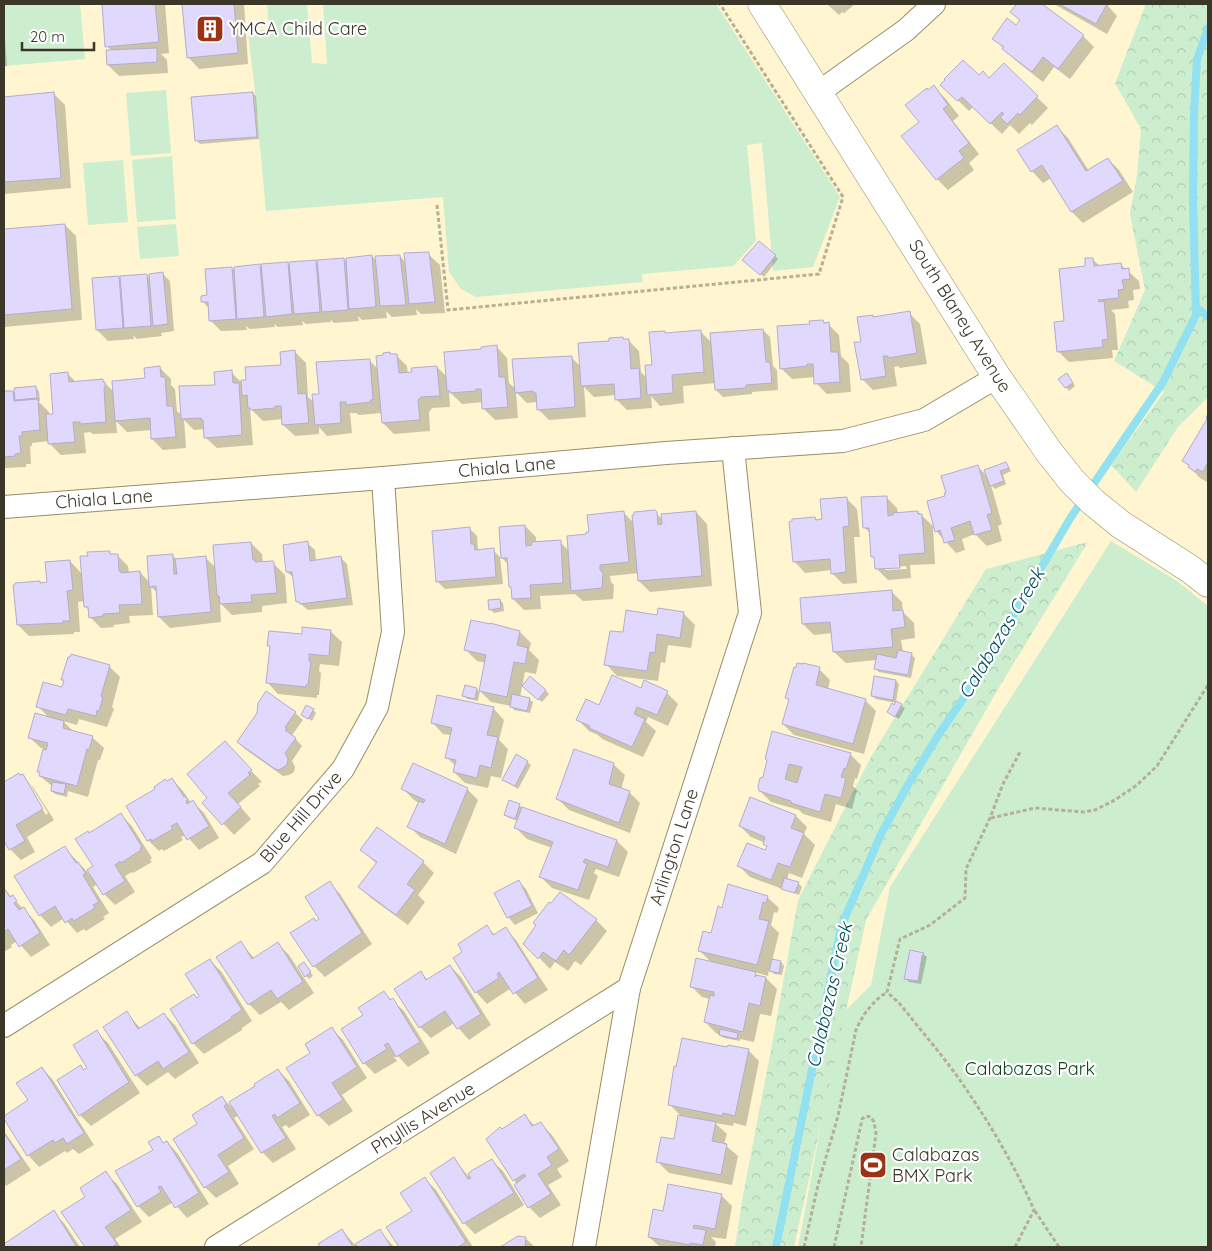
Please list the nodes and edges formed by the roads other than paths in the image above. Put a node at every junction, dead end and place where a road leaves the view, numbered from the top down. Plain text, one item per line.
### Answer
1 (762, 4) edge
2 (934, 4) edge
3 (819, 92) junction
4 (997, 377) junction
5 (733, 448) junction
6 (383, 478) junction
7 (4, 507) edge
8 (1208, 583) edge
9 (629, 988) junction
10 (4, 1026) edge
11 (216, 1247) edge
12 (584, 1247) edge

1 - 3 street, South Blaney Avenue
2 - 3 street
3 - 4 street, South Blaney Avenue
4 - 5 street, Chiala Lane
4 - 8 street, South Blaney Avenue
5 - 6 street, Chiala Lane
5 - 9 street, Arlington Lane
6 - 7 street, Chiala Lane
6 - 10 street, Blue Hill Drive
9 - 11 street, Phyllis Avenue
9 - 12 street, Arlington Lane

